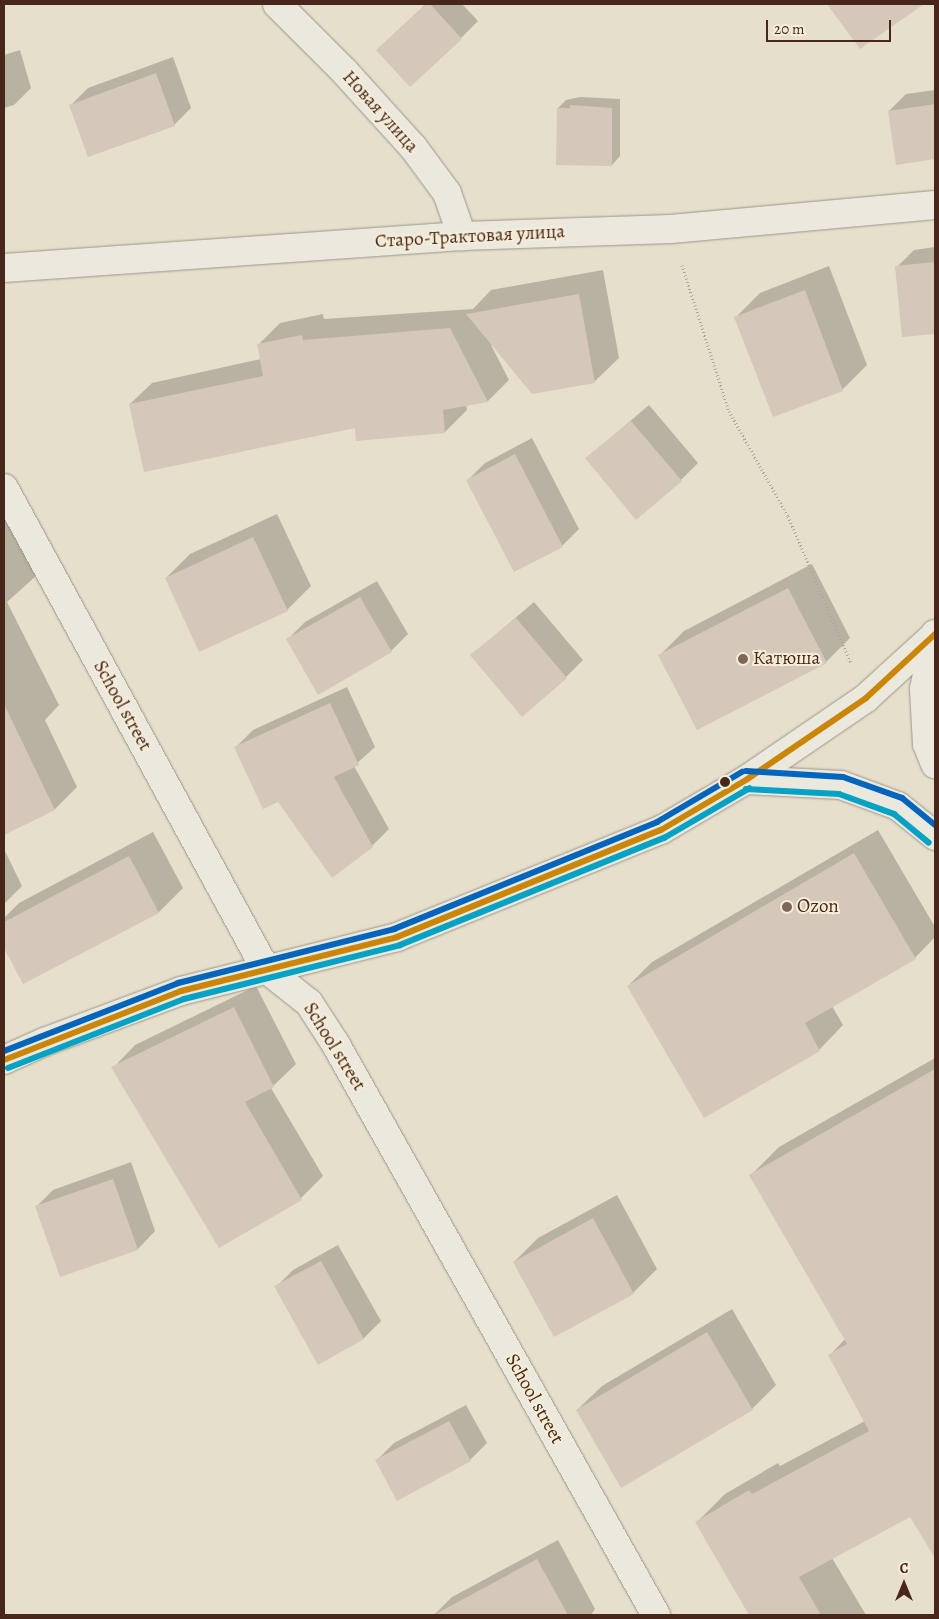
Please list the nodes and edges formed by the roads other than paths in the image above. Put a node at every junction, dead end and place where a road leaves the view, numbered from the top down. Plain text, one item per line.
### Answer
1 (277, 4) edge
2 (935, 205) edge
3 (462, 236) junction
4 (4, 268) edge
5 (4, 488) edge
6 (935, 635) edge
7 (935, 764) edge
8 (746, 780) junction
9 (935, 836) edge
10 (265, 968) junction
11 (4, 1060) edge
12 (656, 1615) edge

1 - 3 street, Новая улица
2 - 3 street, Старо-Трактовая улица
3 - 4 street, Старо-Трактовая улица
5 - 10 street, School street
6 - 7 street
6 - 8 street
8 - 9 street
8 - 10 street
10 - 11 street
10 - 12 street, School street

